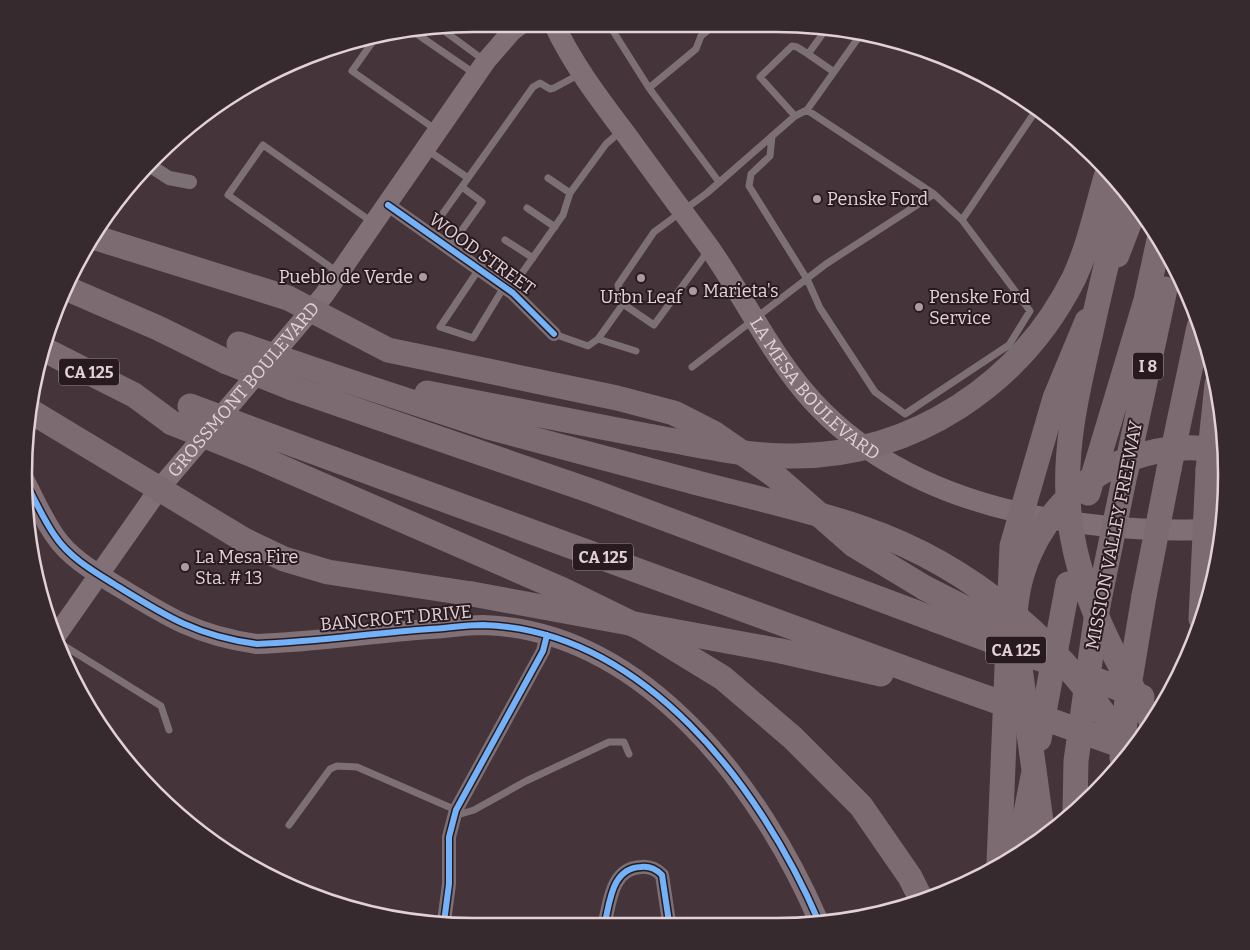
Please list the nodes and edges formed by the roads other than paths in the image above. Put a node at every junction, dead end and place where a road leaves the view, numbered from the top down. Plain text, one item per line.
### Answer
1 (510, 32) edge
2 (559, 32) edge
3 (614, 32) edge
4 (707, 32) edge
5 (447, 33) edge
6 (822, 35) edge
7 (421, 36) edge
8 (857, 40) edge
9 (370, 46) edge
10 (808, 54) junction
11 (481, 68) junction
12 (582, 72) junction
13 (834, 72) junction
14 (649, 88) junction
15 (807, 110) junction
16 (795, 116) junction
17 (1033, 116) edge
18 (622, 130) junction
19 (438, 131) junction
20 (772, 136) junction
21 (425, 149) junction
22 (155, 169) edge
23 (468, 178) junction
24 (548, 178) dead end
25 (1105, 180) edge
26 (190, 182) dead end
27 (719, 182) junction
28 (462, 187) junction
29 (570, 193) junction
30 (934, 194) junction
31 (1122, 201) edge
32 (388, 205) junction
33 (527, 208) dead end
34 (682, 211) junction
35 (1132, 215) edge
36 (441, 216) dead end
37 (962, 220) junction
38 (374, 223) junction
39 (555, 227) junction
40 (100, 240) edge
41 (505, 240) dead end
42 (449, 248) junction
43 (710, 249) junction
44 (1157, 252) edge
45 (533, 258) junction
46 (479, 269) junction
47 (339, 273) junction
48 (1169, 273) edge
49 (807, 279) junction
50 (507, 289) junction
51 (73, 291) edge
52 (622, 304) junction
53 (312, 309) junction
54 (755, 319) junction
55 (554, 334) joint
56 (598, 339) junction
57 (1197, 342) edge
58 (636, 351) dead end
59 (50, 353) edge
60 (233, 353) junction
61 (692, 367) dead end
62 (327, 374) junction
63 (134, 395) junction
64 (36, 415) edge
65 (1214, 415) edge
66 (1217, 450) edge
67 (159, 489) junction
68 (33, 495) edge
69 (1021, 514) junction
70 (1214, 529) edge
71 (98, 573) junction
72 (1202, 588) edge
73 (61, 629) edge
74 (546, 635) junction
75 (68, 648) edge
76 (931, 678) junction
77 (1096, 680) junction
78 (1154, 702) edge
79 (1147, 714) edge
80 (1059, 722) junction
81 (169, 730) dead end
82 (1124, 746) edge
83 (1124, 746) edge
84 (1123, 748) edge
85 (629, 754) dead end
86 (1118, 755) edge
87 (1075, 800) edge
88 (455, 813) junction
89 (289, 825) dead end
90 (1042, 828) edge
91 (1020, 844) edge
92 (999, 856) edge
93 (918, 894) edge
94 (816, 916) edge
95 (445, 917) edge
96 (606, 918) edge
97 (668, 918) edge

1 - 11 street, GROSSMONT BOULEVARD
2 - 12 main road, LA MESA BOULEVARD
3 - 14 lane
4 - 14 lane
5 - 11 lane
6 - 10 lane
7 - 11 lane
8 - 13 lane
9 - 19 lane
10 - 13 lane
10 - 16 lane
11 - 19 street, GROSSMONT BOULEVARD
12 - 18 main road, LA MESA BOULEVARD
12 - 23 lane
13 - 15 lane
14 - 27 lane
15 - 16 lane
15 - 30 lane
16 - 20 lane
17 - 37 lane
18 - 29 lane
18 - 34 main road, LA MESA BOULEVARD
19 - 21 street, GROSSMONT BOULEVARD
20 - 27 lane
20 - 49 lane
21 - 23 lane
21 - 32 street, GROSSMONT BOULEVARD
22 - 26 street
23 - 28 lane
24 - 29 lane
25 - 62 highway, bridge
27 - 34 lane
28 - 36 lane
28 - 42 lane
29 - 39 lane
30 - 37 lane
30 - 49 lane
31 - 79 highway, bridge
32 - 38 street, GROSSMONT BOULEVARD
32 - 42 street, WOOD STREET
33 - 39 lane
34 - 43 main road, LA MESA BOULEVARD
34 - 52 lane
35 - 69 highway
37 - 49 lane
38 - 47 street, GROSSMONT BOULEVARD
38 - 47 lane
39 - 45 lane
40 - 53 highway
41 - 45 lane
42 - 46 street, WOOD STREET
43 - 52 lane
43 - 54 main road, LA MESA BOULEVARD
44 - 91 highway, bridge
45 - 50 lane
46 - 50 street, WOOD STREET
46 - 50 lane
47 - 53 street, GROSSMONT BOULEVARD
48 - 87 highway, MISSION VALLEY FREEWAY / I 8, bridge
49 - 54 lane
50 - 55 street, WOOD STREET
51 - 60 highway, CA 125
52 - 56 lane
53 - 67 street, GROSSMONT BOULEVARD
53 - 77 highway, bridge
54 - 61 lane
54 - 69 main road, LA MESA BOULEVARD
55 - 56 lane
56 - 58 lane
57 - 84 highway, I 8, bridge
59 - 63 highway, CA 125
60 - 62 highway, bridge
60 - 77 highway, CA 125, bridge
62 - 82 highway, bridge
63 - 76 highway, CA 125, bridge
63 - 93 highway, bridge
64 - 67 highway
65 - 72 highway, bridge
66 - 90 highway, bridge
67 - 71 street, GROSSMONT BOULEVARD
67 - 76 highway, bridge
68 - 71 street, BANCROFT DRIVE
69 - 70 main road, LA MESA BOULEVARD
69 - 92 highway
71 - 73 street, GROSSMONT BOULEVARD
71 - 74 street, BANCROFT DRIVE
74 - 88 street
74 - 94 street, BANCROFT DRIVE
75 - 81 lane
76 - 80 highway, CA 125, bridge
77 - 78 highway, CA 125, bridge
80 - 83 highway, CA 125, bridge
80 - 86 highway, bridge
85 - 88 lane
88 - 89 lane
88 - 95 street
96 - 97 street

